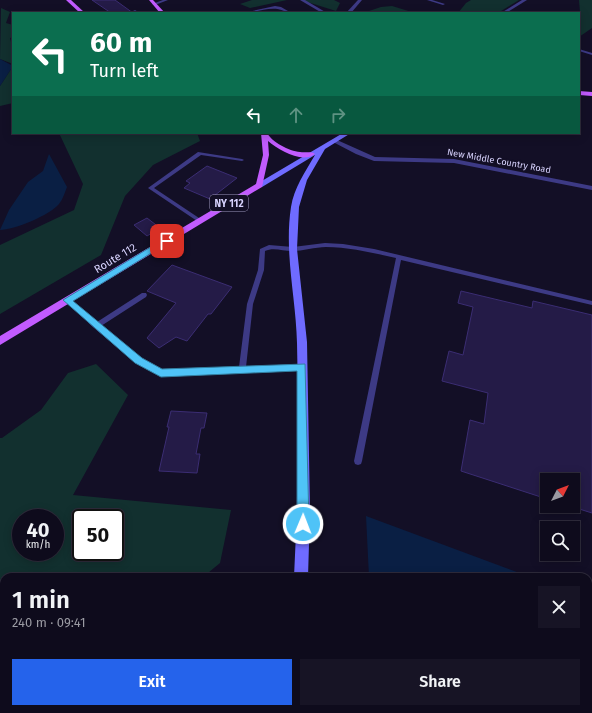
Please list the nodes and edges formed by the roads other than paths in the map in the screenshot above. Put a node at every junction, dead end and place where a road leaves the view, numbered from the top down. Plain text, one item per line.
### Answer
1 (68, 0) edge
2 (166, 0) edge
3 (302, 0) edge
4 (360, 0) edge
5 (429, 0) edge
6 (525, 0) edge
7 (152, 2) edge
8 (443, 4) dead end
9 (82, 12) edge
10 (162, 12) edge
11 (250, 12) edge
12 (285, 12) edge
13 (323, 12) edge
14 (349, 12) edge
15 (505, 12) edge
16 (580, 50) edge
17 (580, 54) edge
18 (592, 54) edge
19 (580, 93) edge
20 (592, 94) edge
21 (265, 134) edge
22 (346, 134) edge
23 (335, 141) junction
24 (322, 149) junction
25 (312, 154) junction
26 (242, 160) dead end
27 (259, 186) junction
28 (592, 188) edge
29 (200, 221) junction
30 (293, 249) junction
31 (399, 257) junction
32 (144, 295) dead end
33 (68, 300) junction
34 (592, 303) edge
35 (96, 326) junction
36 (0, 340) edge
37 (302, 367) junction
38 (242, 369) junction
39 (358, 461) dead end
40 (301, 573) edge

1 - 9 main road
2 - 7 lane
3 - 13 street
4 - 14 street
5 - 8 lane
6 - 15 street
7 - 10 main road
11 - 12 lane
16 - 18 lane
17 - 18 lane
19 - 20 main road
21 - 25 main road
21 - 27 main road, NY 112
22 - 23 main road
23 - 24 main road
23 - 28 street, New Middle Country Road
24 - 25 main road
24 - 30 main road
25 - 27 main road
26 - 29 lane
27 - 29 main road, Route 112 / NY 112
29 - 33 main road, Route 112 / NY 112
30 - 31 lane
30 - 37 main road
30 - 38 lane
31 - 34 lane
31 - 39 lane
32 - 35 lane
33 - 35 lane
33 - 36 main road, Route 112 / NY 112
35 - 38 lane
37 - 38 lane
37 - 40 main road

